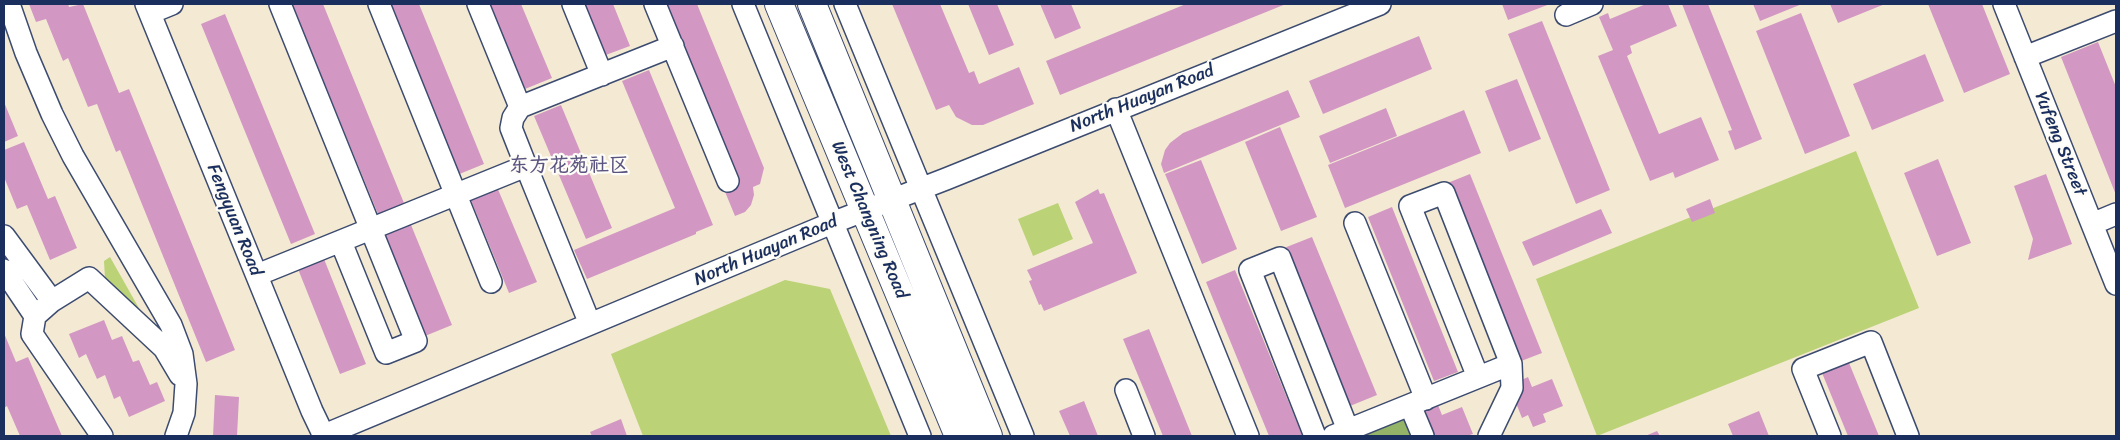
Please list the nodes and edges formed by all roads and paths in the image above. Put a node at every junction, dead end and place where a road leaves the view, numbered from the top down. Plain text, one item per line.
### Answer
1 (9, 4) edge
2 (172, 4) edge
3 (280, 4) edge
4 (379, 4) edge
5 (478, 4) edge
6 (573, 4) edge
7 (655, 4) edge
8 (743, 4) edge
9 (779, 4) edge
10 (812, 4) edge
11 (845, 4) edge
12 (1380, 4) edge
13 (1592, 4) edge
14 (2004, 4) edge
15 (148, 8) edge
16 (1566, 14) dead end
17 (2116, 21) edge
18 (673, 46) junction
19 (2025, 57) junction
20 (602, 75) junction
21 (520, 107) junction
22 (1116, 109) junction
23 (526, 166) junction
24 (728, 181) dead end
25 (921, 187) junction
26 (456, 196) junction
27 (892, 199) junction
28 (866, 209) junction
29 (2116, 214) edge
30 (832, 223) junction
31 (1355, 223) dead end
32 (2092, 224) junction
33 (372, 229) junction
34 (4, 236) edge
35 (341, 242) junction
36 (4, 270) edge
37 (256, 275) junction
38 (491, 282) dead end
39 (2116, 284) edge
40 (52, 302) junction
41 (34, 316) junction
42 (590, 324) junction
43 (1511, 364) junction
44 (1478, 377) junction
45 (186, 384) junction
46 (1126, 390) dead end
47 (1418, 402) junction
48 (1340, 433) edge
49 (102, 436) edge
50 (176, 436) edge
51 (324, 436) edge
52 (920, 436) edge
53 (959, 436) edge
54 (988, 436) edge
55 (1023, 436) edge
56 (1144, 436) edge
57 (1248, 436) edge
58 (1315, 436) edge
59 (1423, 436) edge
60 (1489, 436) edge
61 (1830, 436) edge
62 (1908, 436) edge

1 - 45 street
2 - 15 street
3 - 33 street
4 - 26 street
5 - 21 street
6 - 20 street
7 - 18 street
8 - 30 street, West Changning Road
9 - 28 main road, West Changning Road
10 - 27 main road, West Changning Road
11 - 25 street
12 - 22 street, North Huayan Road
13 - 16 street
14 - 19 street, Yufeng Street
15 - 37 street, Fengyuan Road
17 - 19 street
18 - 20 street
18 - 24 street
19 - 32 street, Yufeng Street
20 - 21 street
21 - 23 street
22 - 25 street, North Huayan Road
22 - 57 street
23 - 26 street
23 - 42 street
25 - 27 street, North Huayan Road
25 - 55 street
26 - 33 street
26 - 38 street
27 - 28 street, North Huayan Road
27 - 54 main road, West Changning Road
28 - 30 street, North Huayan Road
28 - 53 main road, West Changning Road
29 - 32 street
30 - 42 street, North Huayan Road
30 - 52 street, West Changning Road
31 - 47 street
32 - 39 street, Yufeng Street
33 - 35 street
33 - 35 street
34 - 40 street
35 - 37 street
36 - 41 street
37 - 51 street, Fengyuan Road
40 - 41 street
40 - 45 street
41 - 49 street
42 - 51 street, North Huayan Road
43 - 44 street
43 - 44 street
43 - 60 street
44 - 47 street
45 - 50 street
46 - 56 street
47 - 48 street
47 - 59 street
48 - 58 street
61 - 62 street

